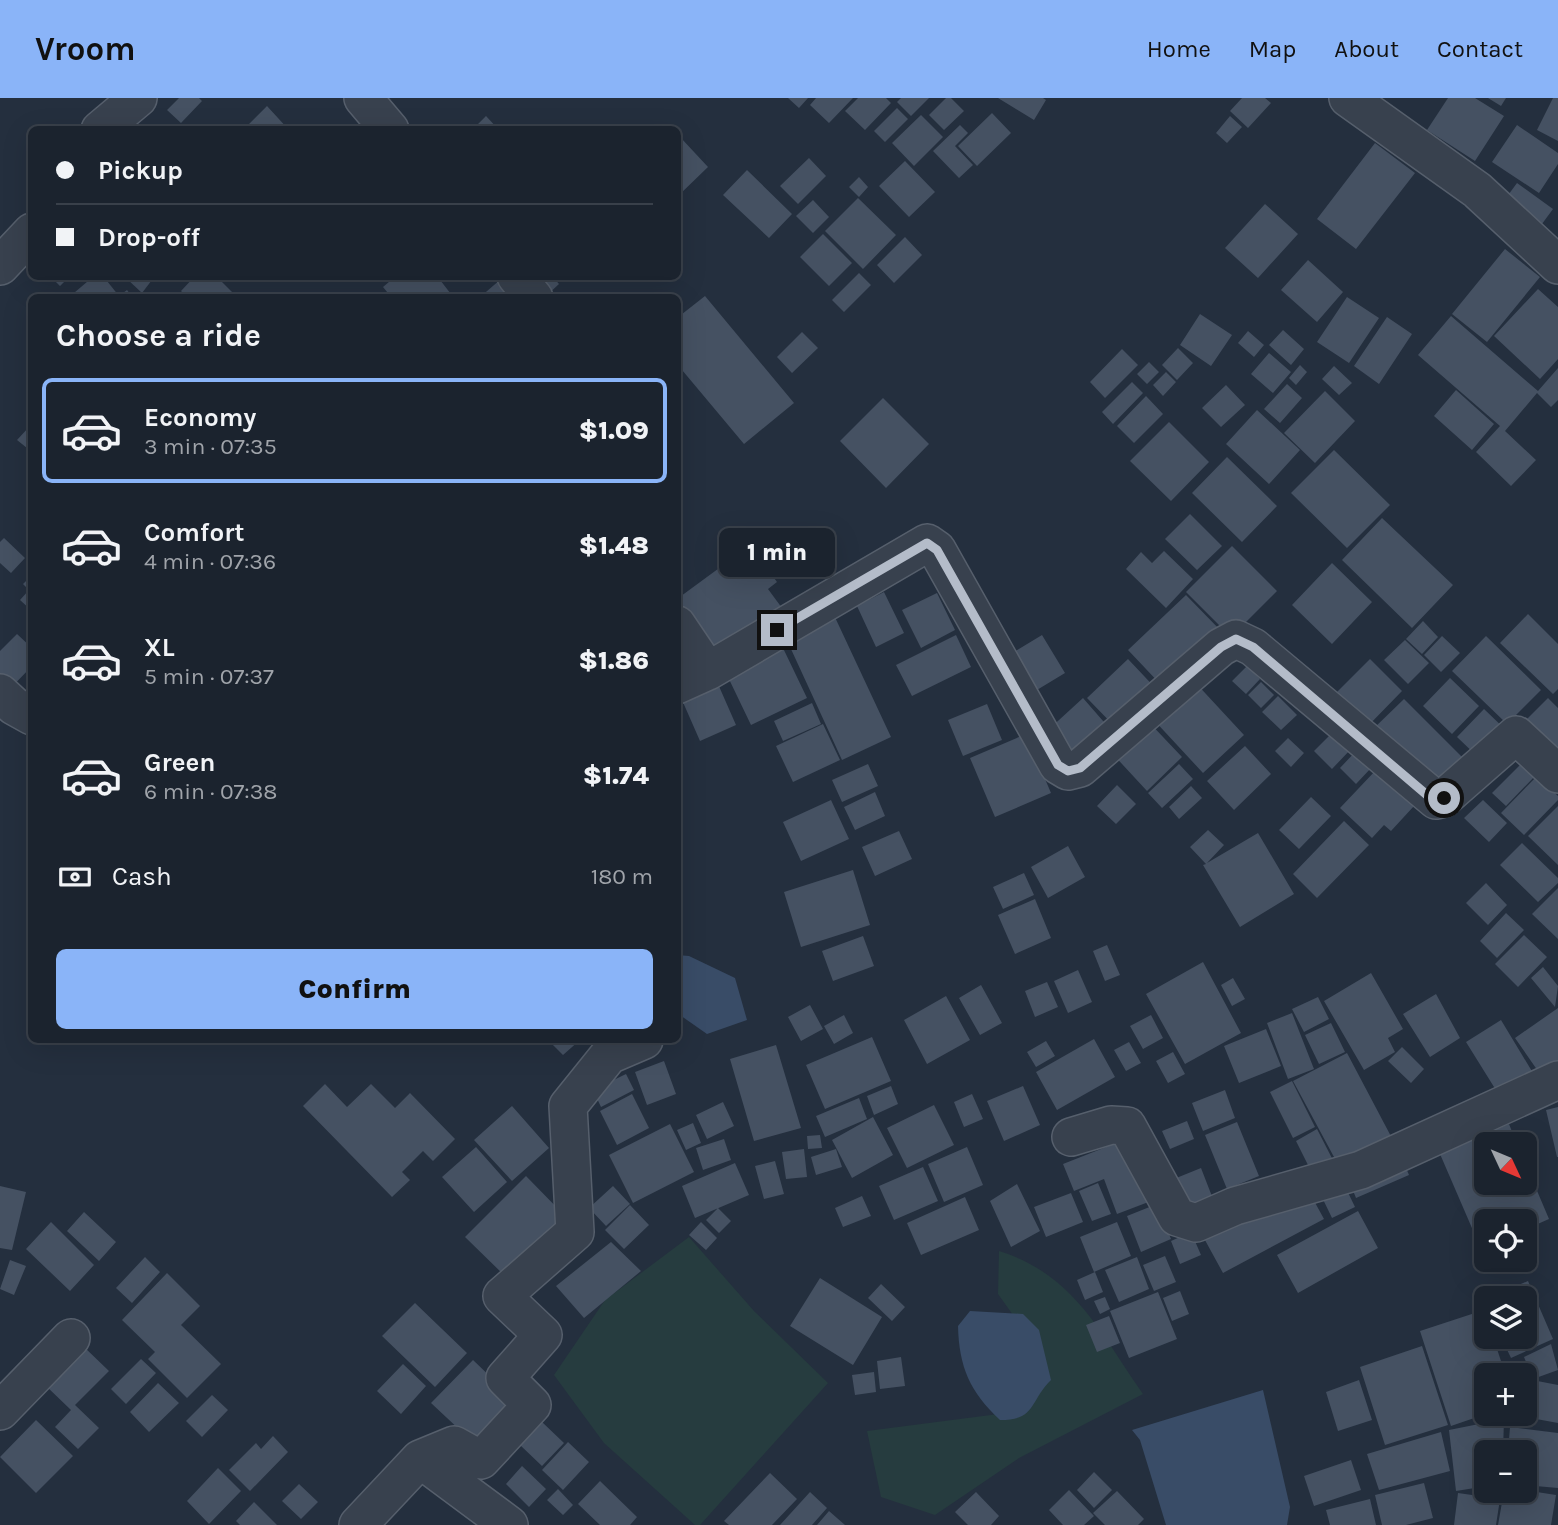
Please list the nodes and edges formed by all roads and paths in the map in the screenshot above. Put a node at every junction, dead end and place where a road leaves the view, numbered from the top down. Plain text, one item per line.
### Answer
1 (138, 98) edge
2 (363, 98) edge
3 (1348, 98) edge
4 (105, 126) edge
5 (387, 126) edge
6 (28, 236) edge
7 (1558, 265) edge
8 (0, 266) edge
9 (519, 280) edge
10 (531, 294) edge
11 (681, 639) edge
12 (692, 678) edge
13 (0, 693) edge
14 (28, 714) edge
15 (1558, 774) edge
16 (637, 1043) edge
17 (1558, 1080) edge
18 (1071, 1137) dead end
19 (71, 1338) dead end
20 (0, 1411) edge
21 (420, 1459) junction
22 (358, 1525) edge
23 (509, 1525) edge

1 - 4 street
2 - 5 street
3 - 7 street
6 - 8 street
9 - 10 street
11 - 12 street
12 - 15 street
13 - 14 street
16 - 21 street
17 - 18 street
19 - 20 street
21 - 22 street
21 - 23 street

